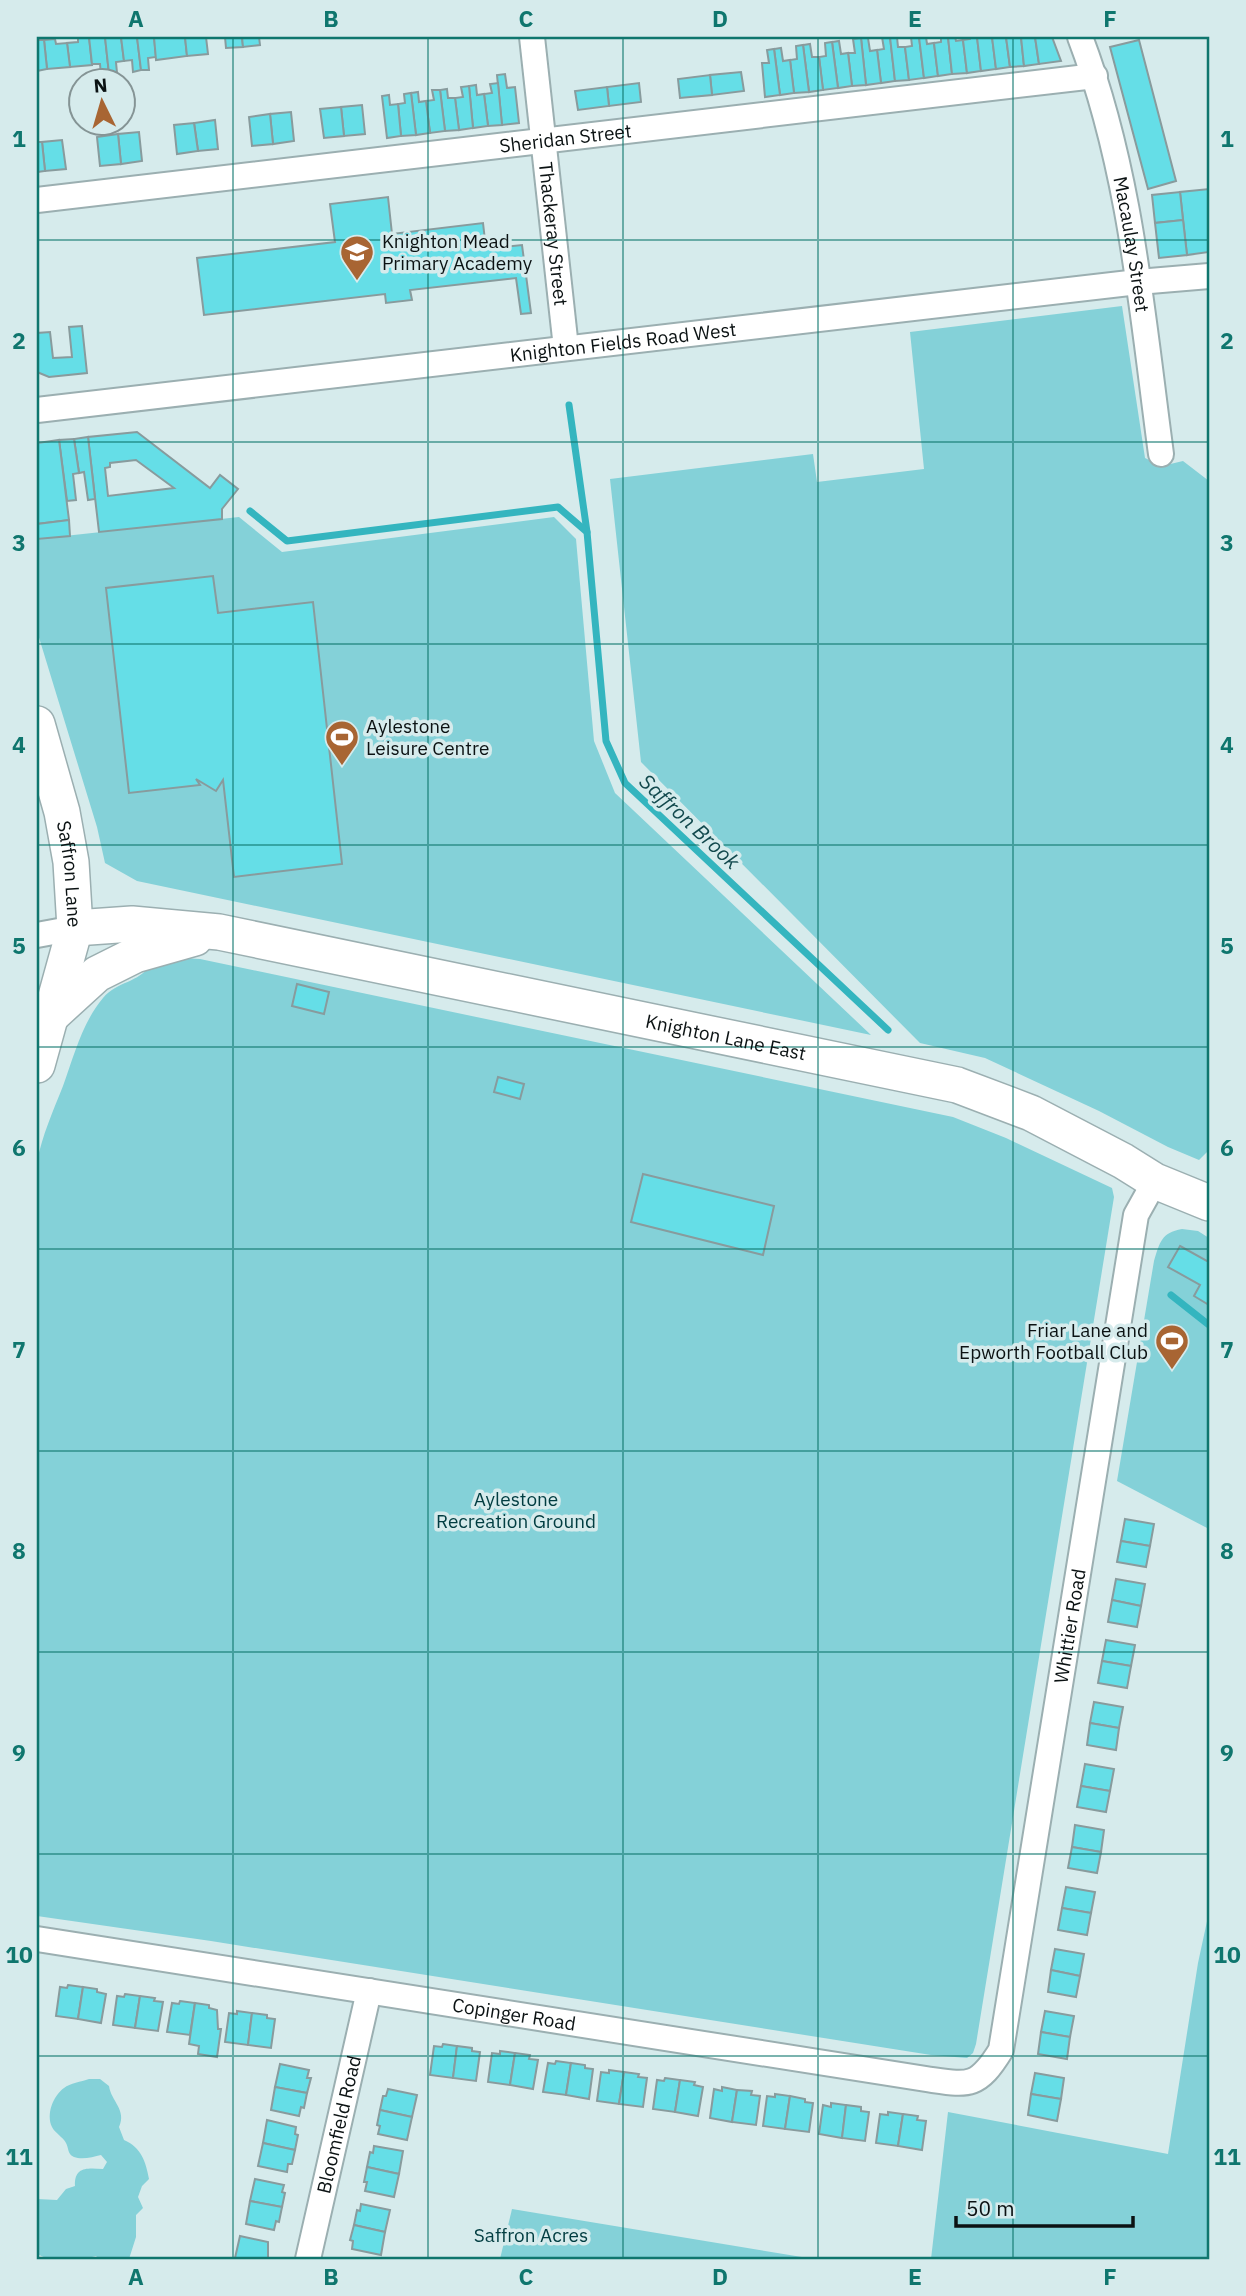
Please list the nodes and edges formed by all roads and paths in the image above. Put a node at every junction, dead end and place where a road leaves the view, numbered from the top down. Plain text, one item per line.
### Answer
1 (531, 37) edge
2 (1080, 37) edge
3 (1095, 76) junction
4 (542, 141) junction
5 (37, 200) edge
6 (1209, 276) edge
7 (1138, 282) junction
8 (566, 348) junction
9 (37, 410) edge
10 (1161, 454) dead end
11 (37, 724) edge
12 (75, 928) junction
13 (219, 932) junction
14 (37, 935) edge
15 (50, 1016) junction
16 (37, 1065) edge
17 (1155, 1181) junction
18 (1209, 1203) edge
19 (37, 1939) edge
20 (369, 1991) junction
21 (988, 2071) joint
22 (308, 2259) edge

1 - 4 street, Thackeray Street
2 - 3 street, Macaulay Street
3 - 4 street, Sheridan Street
3 - 7 street, Macaulay Street
4 - 5 street, Sheridan Street
4 - 8 street, Thackeray Street
6 - 7 street, Knighton Fields Road West
7 - 8 street, Knighton Fields Road West
7 - 10 street, Macaulay Street
8 - 9 street, Knighton Fields Road West
11 - 12 street, Saffron Lane
12 - 13 street, Knighton Lane East
12 - 14 street
12 - 15 street, Saffron Lane
13 - 15 street, Knighton Lane East
13 - 17 street, Knighton Lane East
15 - 16 street, Saffron Lane
17 - 18 street, Knighton Lane East
17 - 21 street, Whittier Road
19 - 20 street, Copinger Road
20 - 21 street, Copinger Road
20 - 22 street, Bloomfield Road

